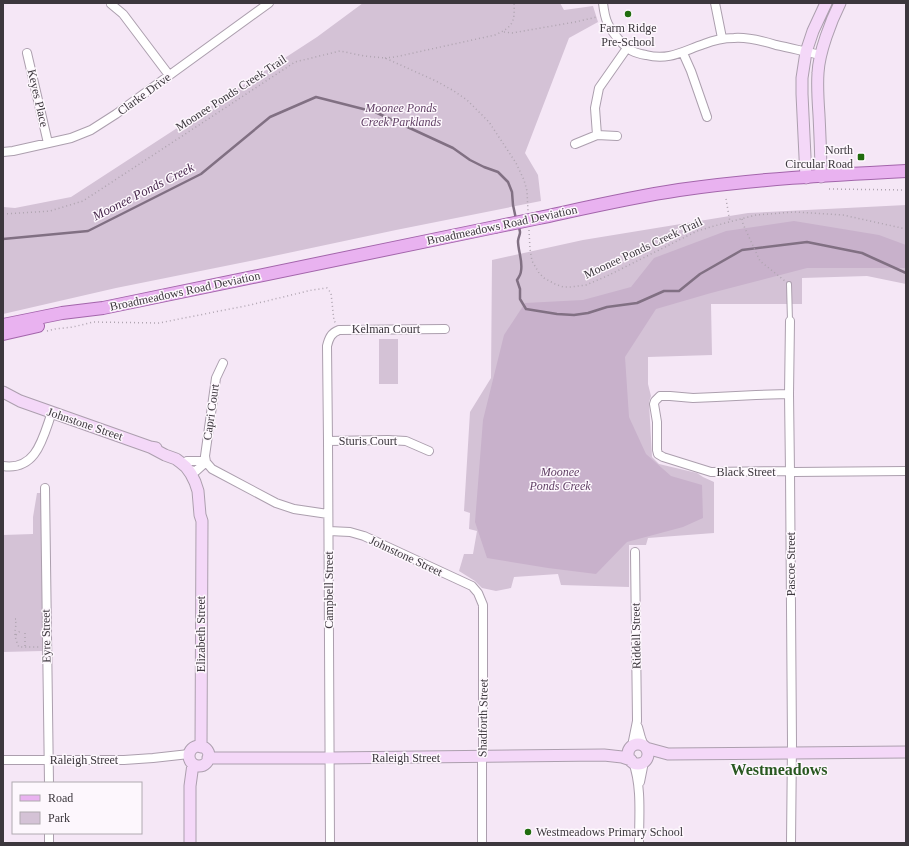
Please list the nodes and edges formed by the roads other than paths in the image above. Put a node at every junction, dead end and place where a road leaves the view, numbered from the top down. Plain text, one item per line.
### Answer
1 (269, 3) edge
2 (603, 3) edge
3 (715, 3) edge
4 (826, 3) edge
5 (840, 3) edge
6 (110, 4) dead end
7 (722, 38) junction
8 (627, 48) junction
9 (806, 52) junction
10 (27, 53) dead end
11 (683, 53) junction
12 (821, 56) junction
13 (168, 75) junction
14 (819, 112) junction
15 (803, 114) junction
16 (707, 117) dead end
17 (597, 135) junction
18 (618, 136) dead end
19 (48, 143) junction
20 (575, 144) dead end
21 (3, 152) edge
22 (906, 171) edge
23 (821, 176) junction
24 (806, 178) junction
25 (789, 284) road end
26 (103, 308) junction
27 (790, 321) joint
28 (3, 325) edge
29 (445, 329) dead end
30 (3, 334) edge
31 (330, 337) joint
32 (223, 363) dead end
33 (3, 392) edge
34 (789, 394) junction
35 (3, 397) edge
36 (20, 401) junction
37 (52, 412) junction
38 (328, 441) junction
39 (429, 451) dead end
40 (206, 462) junction
41 (3, 466) edge
42 (190, 467) junction
43 (906, 471) edge
44 (790, 472) junction
45 (45, 488) dead end
46 (328, 514) junction
47 (329, 531) junction
48 (635, 552) dead end
49 (478, 593) joint
50 (637, 721) junction
51 (201, 747) junction
52 (632, 747) junction
53 (645, 747) junction
54 (906, 752) edge
55 (792, 753) junction
56 (668, 754) junction
57 (604, 755) junction
58 (483, 757) junction
59 (208, 758) junction
60 (329, 758) junction
61 (191, 759) junction
62 (3, 760) edge
63 (49, 760) junction
64 (632, 761) junction
65 (646, 761) junction
66 (49, 782) edge
67 (639, 787) junction
68 (190, 843) edge
69 (330, 843) edge
70 (482, 843) edge
71 (639, 843) edge
72 (791, 843) edge

1 - 13 street, Clarke Drive
2 - 8 street
3 - 7 street
4 - 9 street
5 - 12 street
6 - 13 street
7 - 9 street
7 - 11 street
8 - 11 street
8 - 17 street
9 - 12 street
9 - 15 street
10 - 19 street, Keyes Place
11 - 16 street
12 - 14 street
13 - 19 street, Clarke Drive
14 - 15 street
14 - 23 street
15 - 24 street
17 - 18 street
17 - 20 street
19 - 21 street, Clarke Drive
22 - 23 main road, Broadmeadows Road Deviation
23 - 24 main road, Broadmeadows Road Deviation
24 - 26 main road, Broadmeadows Road Deviation, bridge
25 - 27 lane, Pascoe Street
26 - 28 main road, Broadmeadows Road Deviation
26 - 30 main road, Broadmeadows Road Deviation
27 - 34 street, Pascoe Street
29 - 31 street, Kelman Court
31 - 38 street, Campbell Street
32 - 40 street, Capri Court
33 - 36 street, Johnstone Street
34 - 44 street, Pascoe Street
34 - 44 street, Black Street
35 - 36 street, Johnstone Street
36 - 37 street, Johnstone Street
37 - 41 street
37 - 42 street, Johnstone Street
38 - 39 street, Sturis Court
38 - 46 street, Campbell Street
40 - 42 street
40 - 42 street, Johnstone Street
40 - 46 street
42 - 51 street, Elizabeth Street
43 - 44 street, Black Street
44 - 55 street, Pascoe Street
45 - 63 street, Eyre Street
46 - 47 street, Campbell Street
47 - 49 street, Johnstone Street
47 - 60 street, Campbell Street
48 - 50 street, Riddell Street
49 - 58 street, Shadforth Street
50 - 52 street, Riddell Street
50 - 53 street, Riddell Street
51 - 59 street
51 - 61 street
52 - 53 street
52 - 57 street, Raleigh Street
52 - 64 street
53 - 56 street
53 - 65 street
54 - 55 street
55 - 56 street
55 - 72 street, Pascoe Street
56 - 65 street
57 - 58 street, Raleigh Street
57 - 64 street, Raleigh Street
58 - 60 street, Raleigh Street
58 - 70 street, Shadforth Street
59 - 60 street, Raleigh Street
59 - 61 street
60 - 69 street, Campbell Street
61 - 63 street, Raleigh Street
61 - 68 street
62 - 63 street, Raleigh Street
63 - 66 street, Eyre Street
64 - 65 street
64 - 67 street
65 - 67 street
67 - 71 street

